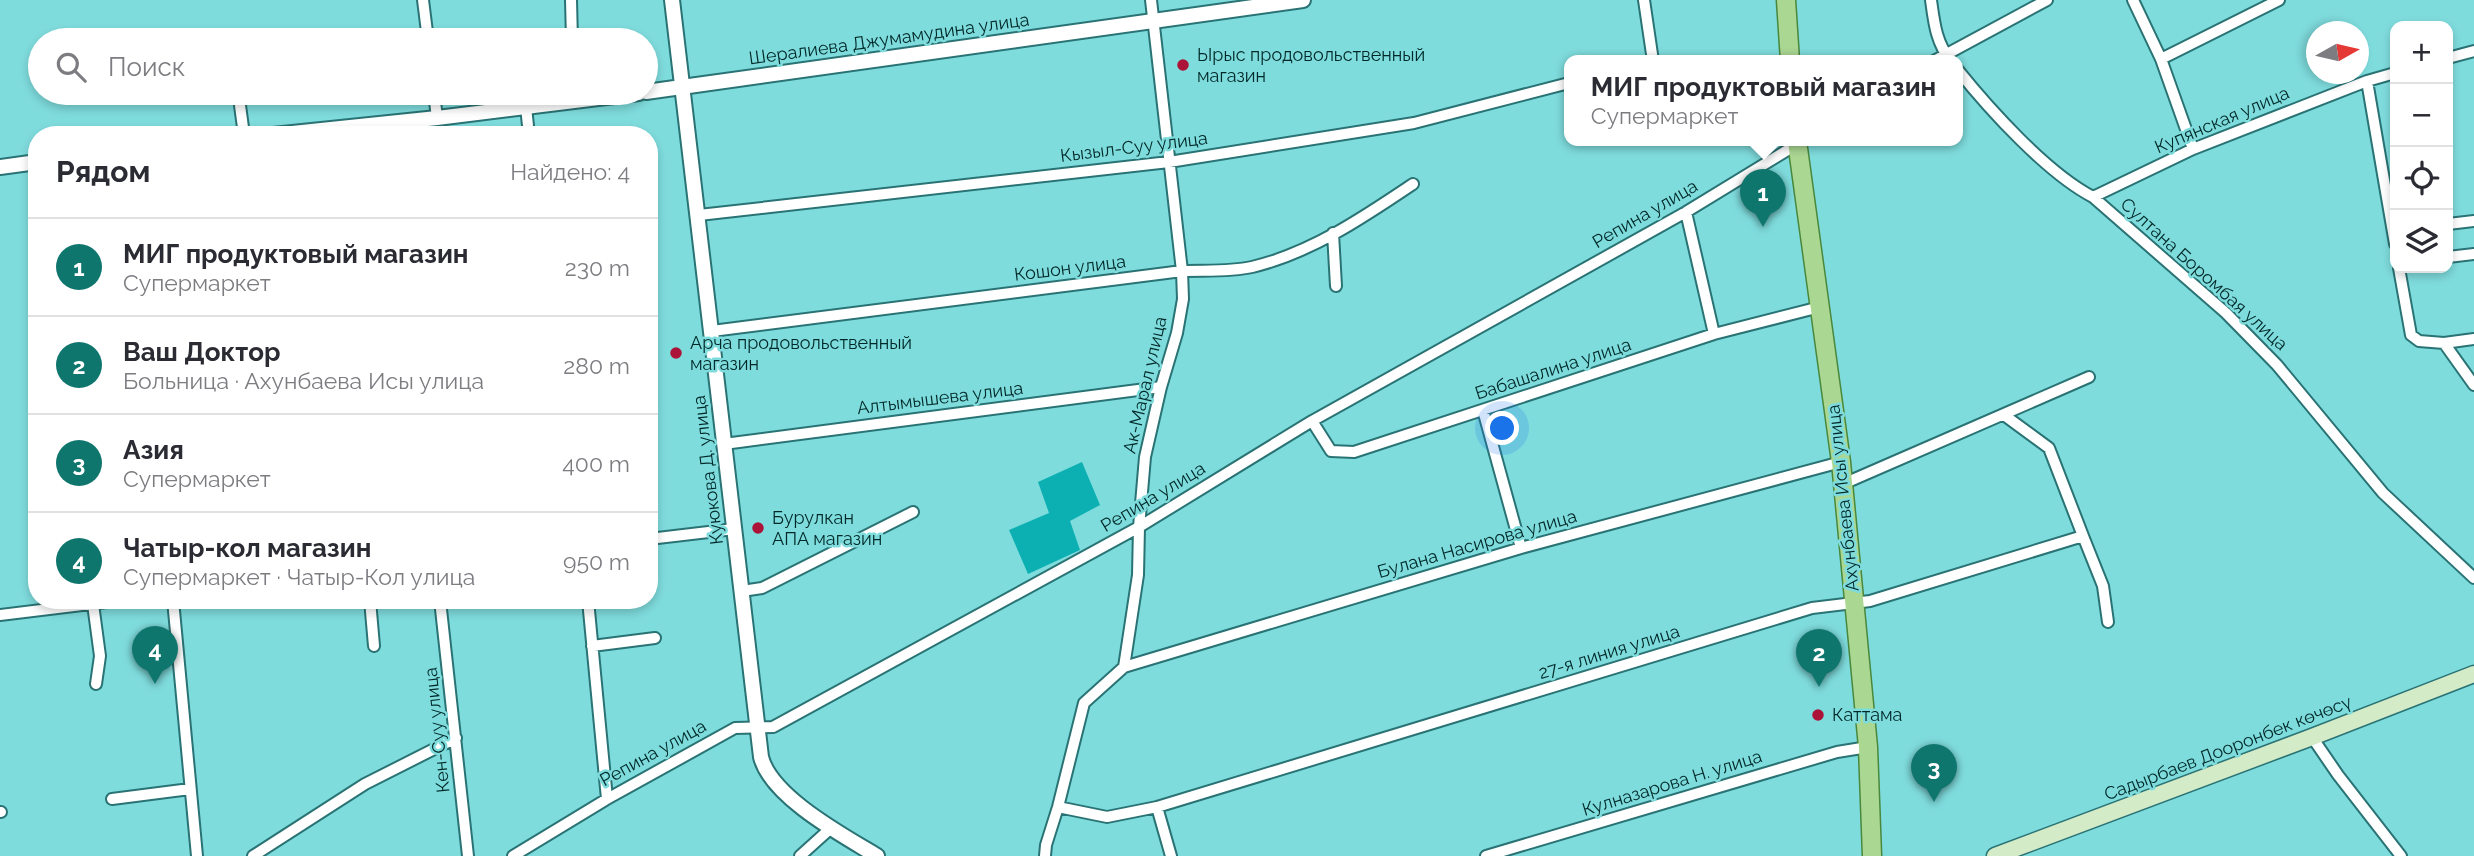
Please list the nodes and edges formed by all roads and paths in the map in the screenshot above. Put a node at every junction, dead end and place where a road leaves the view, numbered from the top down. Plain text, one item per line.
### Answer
1 (423, 0) edge
2 (570, 0) edge
3 (672, 0) edge
4 (1151, 0) edge
5 (1303, 0) edge
6 (1644, 0) edge
7 (1786, 0) edge
8 (1931, 0) edge
9 (2048, 0) edge
10 (2133, 0) edge
11 (2279, 0) edge
12 (1154, 22) junction
13 (426, 28) edge
14 (571, 28) edge
15 (2474, 51) edge
16 (1652, 55) edge
17 (1790, 55) edge
18 (1947, 55) edge
19 (1952, 55) edge
20 (2453, 57) edge
21 (2161, 60) junction
22 (2390, 74) edge
23 (1963, 76) edge
24 (2369, 80) edge
25 (1564, 84) edge
26 (2359, 84) edge
27 (2368, 84) edge
28 (683, 87) junction
29 (658, 90) edge
30 (240, 105) edge
31 (435, 105) edge
32 (536, 105) edge
33 (526, 107) junction
34 (437, 118) junction
35 (243, 126) edge
36 (401, 126) edge
37 (528, 126) edge
38 (1792, 146) edge
39 (1799, 146) edge
40 (2193, 149) junction
41 (1169, 162) junction
42 (28, 163) edge
43 (0, 167) edge
44 (1413, 184) dead end
45 (2093, 197) junction
46 (2390, 210) edge
47 (1686, 212) junction
48 (699, 215) junction
49 (2474, 221) edge
50 (2453, 223) edge
51 (1333, 233) junction
52 (2474, 254) edge
53 (2453, 256) edge
54 (1182, 271) junction
55 (2400, 273) edge
56 (1336, 286) dead end
57 (1820, 307) junction
58 (712, 331) junction
59 (1714, 334) junction
60 (2474, 339) edge
61 (2444, 343) junction
62 (2089, 377) dead end
63 (2474, 385) edge
64 (1161, 387) junction
65 (1483, 410) junction
66 (2004, 415) junction
67 (1312, 421) junction
68 (724, 444) junction
69 (1841, 462) junction
70 (1843, 484) junction
71 (913, 512) dead end
72 (1139, 527) junction
73 (734, 529) junction
74 (2083, 536) junction
75 (658, 538) edge
76 (1521, 548) junction
77 (2474, 578) edge
78 (742, 591) junction
79 (1855, 603) junction
80 (51, 609) edge
81 (94, 609) edge
82 (174, 609) edge
83 (371, 609) edge
84 (441, 609) edge
85 (589, 609) edge
86 (0, 615) edge
87 (2108, 622) dead end
88 (655, 638) dead end
89 (374, 646) dead end
90 (592, 646) junction
91 (1124, 667) junction
92 (2474, 674) edge
93 (96, 684) dead end
94 (758, 728) junction
95 (2312, 737) junction
96 (456, 738) junction
97 (1868, 747) junction
98 (190, 789) junction
99 (112, 799) dead end
100 (607, 799) junction
101 (1058, 807) junction
102 (1157, 807) junction
103 (831, 828) junction
104 (2024, 852) edge
105 (197, 856) edge
106 (253, 856) edge
107 (468, 856) edge
108 (513, 856) edge
109 (800, 856) edge
110 (877, 856) edge
111 (1045, 856) edge
112 (1171, 856) edge
113 (1486, 856) edge
114 (1872, 856) edge
115 (1995, 856) edge
116 (2401, 856) edge

1 - 13 street
2 - 14 street
3 - 28 street, Куюкова Д. улица
4 - 12 street, Ак-Марал улица
5 - 12 street, Шералиева Джумамудина улица
6 - 16 street
7 - 17 main road
8 - 18 street
9 - 19 street
10 - 21 street
11 - 21 street
12 - 28 street, Шералиева Джумамудина улица
12 - 41 street, Ак-Марал улица
15 - 20 street
21 - 40 street
22 - 24 street, Купянская улица
23 - 45 street, Султана Боромбая улица
25 - 41 street, Кызыл-Суу улица
26 - 40 street, Купянская улица
27 - 46 street
28 - 29 street, Шералиева Джумамудина улица
28 - 48 street, Куюкова Д. улица
30 - 35 street
31 - 34 street
32 - 33 street
33 - 34 street
33 - 37 street
34 - 36 street
38 - 47 street, Репина улица
39 - 57 main road, Ахунбаева Исы улица
40 - 45 street, Купянская улица
41 - 48 street, Кызыл-Суу улица
41 - 54 street, Ак-Марал улица
42 - 43 street
44 - 51 street, Кошон улица
45 - 77 street, Султана Боромбая улица
47 - 59 street
47 - 67 street, Репина улица
48 - 58 street, Куюкова Д. улица
49 - 50 street
51 - 54 street, Кошон улица
51 - 56 street
52 - 53 street
54 - 58 street, Кошон улица
54 - 64 street, Ак-Марал улица
55 - 61 street
57 - 59 street, Бабашалина улица
57 - 69 main road, Ахунбаева Исы улица
58 - 68 street, Куюкова Д. улица
59 - 65 street, Бабашалина улица
60 - 61 street
61 - 63 street
62 - 66 street
64 - 68 street, Алтымышева улица
64 - 72 street, Ак-Марал улица
65 - 67 street, Бабашалина улица
65 - 76 street
66 - 70 street
66 - 74 street
67 - 72 street, Репина улица
68 - 73 street, Куюкова Д. улица
69 - 70 main road, Ахунбаева Исы улица
69 - 76 street, Булана Насирова улица
70 - 79 main road, Ахунбаева Исы улица
71 - 78 street
72 - 91 street, Ак-Марал улица
72 - 94 street, Репина улица
73 - 75 street
73 - 78 street, Куюкова Д. улица
74 - 79 street, 27-я линия улица
74 - 87 street
76 - 91 street, Булана Насирова улица
78 - 94 street, Куюкова Д. улица
79 - 97 main road, Ахунбаева Исы улица
79 - 102 street, 27-я линия улица
80 - 86 street
81 - 93 street
82 - 98 street
83 - 89 street
84 - 96 street, Кен-Суу улица
85 - 90 street
88 - 90 street
90 - 100 street
91 - 101 street
92 - 95 main road, Садырбаев Дооронбек көчөсү
94 - 100 street, Репина улица
94 - 103 street, Куюкова Д. улица
95 - 104 main road, Садырбаев Дооронбек көчөсү
95 - 116 street
96 - 106 street
96 - 107 street, Кен-Суу улица
97 - 113 street, Кулназарова Н. улица
97 - 114 main road, Ахунбаева Исы улица
98 - 99 street
98 - 105 street
100 - 108 street, Репина улица
101 - 102 street, 27-я линия улица
101 - 111 street
102 - 112 street
103 - 109 street
103 - 110 street, Куюкова Д. улица
104 - 115 main road, Садырбаев Дооронбек көчөсү

